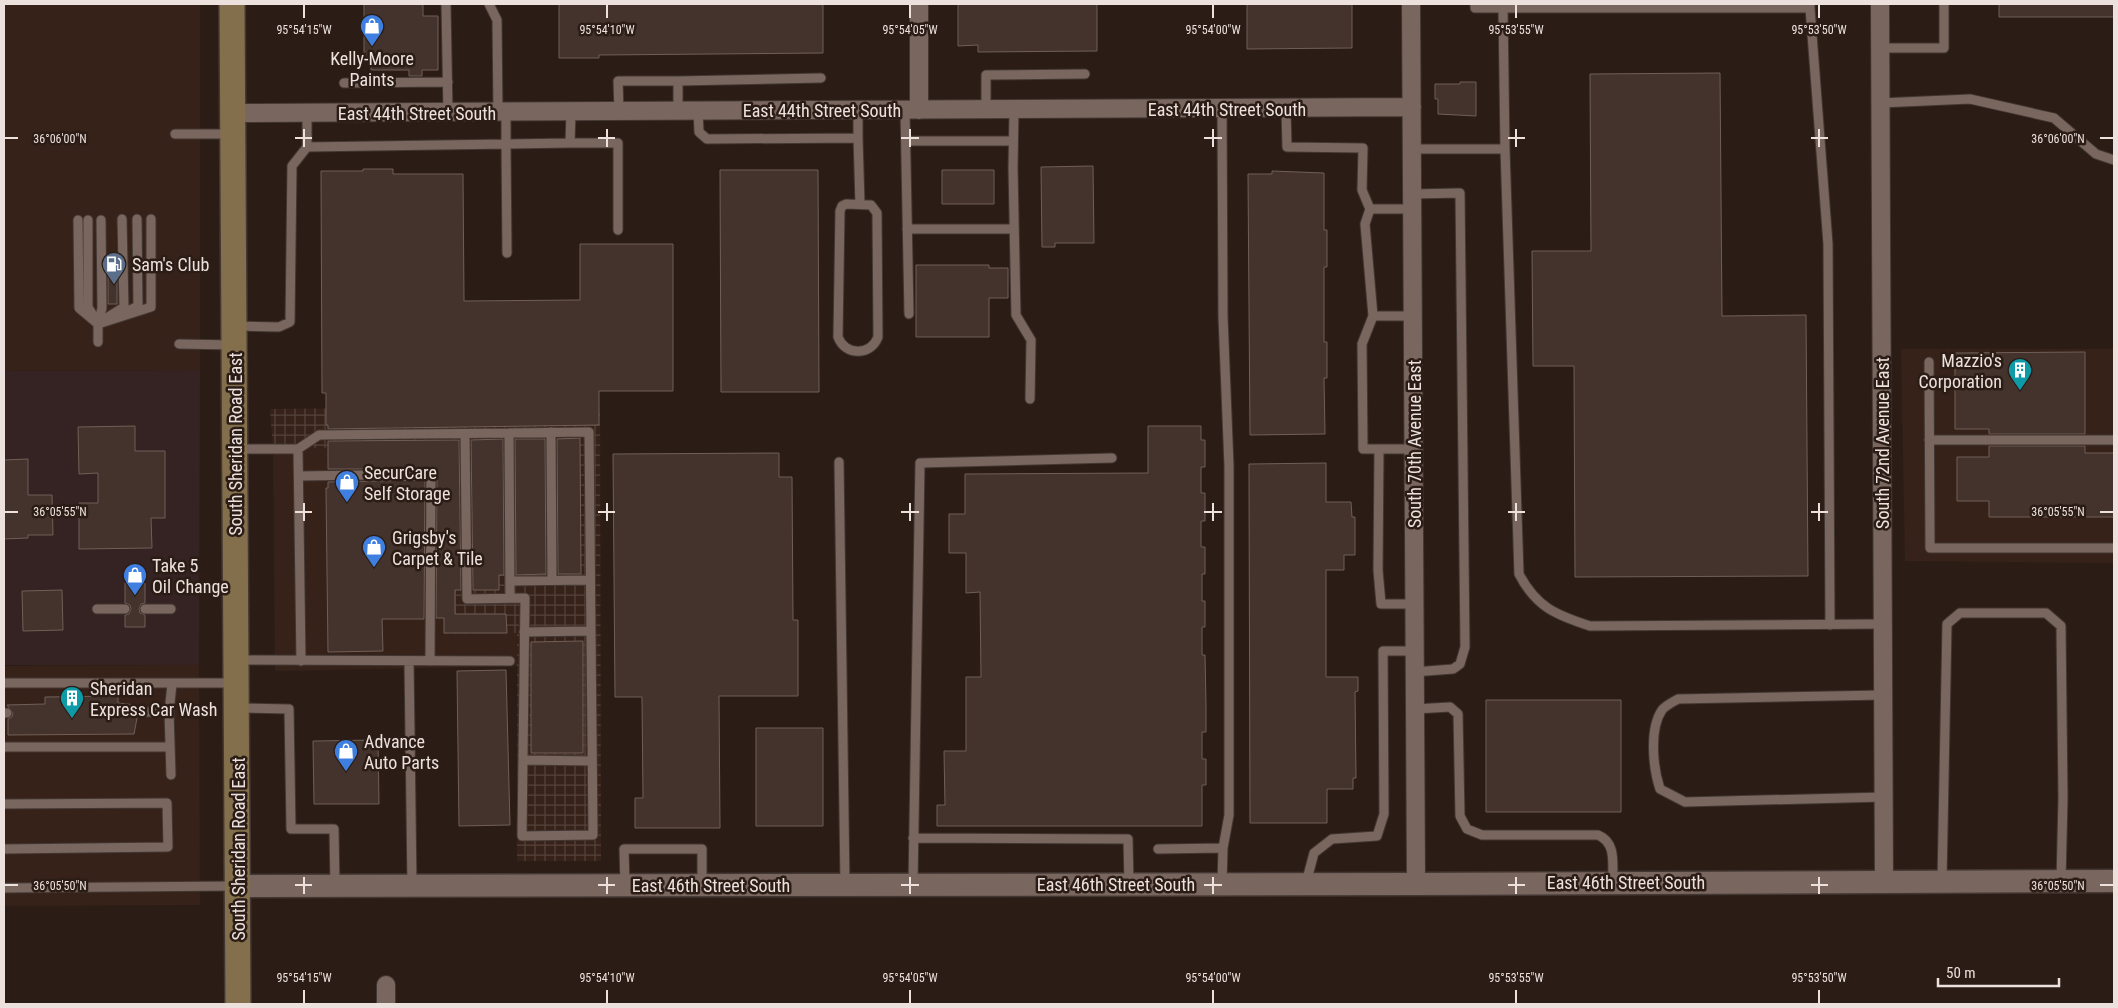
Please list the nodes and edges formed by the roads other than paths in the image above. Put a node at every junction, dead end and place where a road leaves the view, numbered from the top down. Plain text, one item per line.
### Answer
1 (232, 4) edge
2 (446, 4) edge
3 (489, 4) edge
4 (919, 4) edge
5 (1411, 4) edge
6 (1475, 4) edge
7 (1880, 4) edge
8 (1944, 4) edge
9 (1810, 6) edge
10 (1503, 8) junction
11 (1880, 48) junction
12 (1085, 74) dead end
13 (821, 78) dead end
14 (678, 81) junction
15 (448, 82) junction
16 (344, 83) dead end
17 (1880, 103) junction
18 (1412, 107) junction
19 (1222, 108) junction
20 (1286, 109) junction
21 (678, 110) junction
22 (698, 110) junction
23 (858, 110) junction
24 (912, 110) junction
25 (986, 110) junction
26 (1014, 110) junction
27 (619, 111) junction
28 (571, 112) junction
29 (307, 113) junction
30 (448, 113) junction
31 (502, 113) junction
32 (233, 124) junction
33 (175, 134) dead end
34 (858, 138) junction
35 (906, 141) junction
36 (1013, 141) junction
37 (570, 143) junction
38 (506, 144) junction
39 (307, 146) junction
40 (1412, 149) junction
41 (1504, 149) junction
42 (2114, 160) edge
43 (1412, 202) junction
44 (860, 204) junction
45 (1370, 209) junction
46 (122, 219) dead end
47 (137, 219) dead end
48 (151, 219) dead end
49 (78, 220) dead end
50 (88, 220) dead end
51 (101, 220) dead end
52 (907, 229) junction
53 (1014, 229) junction
54 (618, 230) dead end
55 (507, 253) dead end
56 (909, 314) dead end
57 (1373, 316) junction
58 (1414, 316) junction
59 (98, 324) junction
60 (235, 336) junction
61 (98, 342) dead end
62 (179, 344) dead end
63 (1929, 362) dead end
64 (1030, 398) dead end
65 (551, 432) junction
66 (509, 433) junction
67 (465, 434) junction
68 (1929, 440) junction
69 (2114, 440) edge
70 (236, 449) junction
71 (298, 449) junction
72 (1379, 449) junction
73 (1414, 449) junction
74 (1112, 458) dead end
75 (839, 462) dead end
76 (299, 476) junction
77 (2114, 548) edge
78 (552, 580) junction
79 (590, 580) junction
80 (510, 581) junction
81 (510, 598) junction
82 (1414, 604) junction
83 (97, 609) dead end
84 (125, 609) dead end
85 (145, 609) dead end
86 (171, 609) dead end
87 (1883, 624) junction
88 (1830, 625) junction
89 (591, 631) junction
90 (524, 632) junction
91 (1414, 651) junction
92 (409, 660) junction
93 (430, 660) junction
94 (510, 660) dead end
95 (301, 661) junction
96 (237, 671) junction
97 (1414, 672) junction
98 (4, 683) edge
99 (172, 684) junction
100 (1883, 696) junction
101 (238, 708) junction
102 (1415, 709) junction
103 (136, 712) dead end
104 (168, 712) junction
105 (4, 747) edge
106 (170, 747) junction
107 (523, 760) junction
108 (592, 761) junction
109 (170, 775) dead end
110 (1884, 797) junction
111 (4, 804) edge
112 (913, 838) junction
113 (1223, 848) junction
114 (4, 849) edge
115 (1158, 849) dead end
116 (1884, 881) junction
117 (1942, 881) junction
118 (2061, 881) junction
119 (2114, 881) edge
120 (1613, 882) junction
121 (1306, 883) junction
122 (912, 884) junction
123 (1129, 884) junction
124 (1222, 884) junction
125 (1416, 884) junction
126 (625, 885) junction
127 (702, 885) junction
128 (845, 885) junction
129 (237, 886) junction
130 (335, 886) junction
131 (412, 886) junction
132 (4, 888) edge
133 (386, 985) dead end
134 (238, 1004) edge
135 (386, 1004) edge

1 - 32 main road, South Sheridan Road East
2 - 15 lane
3 - 31 lane
4 - 24 street
5 - 18 street, South 70th Avenue East
6 - 10 lane
7 - 11 street, South 72nd Avenue East
8 - 11 lane
9 - 10 lane
9 - 88 lane
10 - 41 lane
11 - 17 street, South 72nd Avenue East
12 - 25 lane
13 - 14 lane
14 - 21 lane
14 - 27 lane
15 - 16 lane
15 - 30 lane
17 - 42 lane
17 - 87 street, South 72nd Avenue East
18 - 20 street, East 44th Street South
18 - 40 street, South 70th Avenue East
19 - 20 street, East 44th Street South
19 - 26 street, East 44th Street South
19 - 113 lane
20 - 45 lane
21 - 22 street, East 44th Street South
21 - 27 street, East 44th Street South
22 - 23 street, East 44th Street South
22 - 34 lane
23 - 24 street, East 44th Street South
23 - 34 lane
24 - 25 street, East 44th Street South
24 - 35 lane
25 - 26 street, East 44th Street South
26 - 36 lane
27 - 28 street, East 44th Street South
28 - 31 street, East 44th Street South
28 - 37 lane
29 - 30 street, East 44th Street South
29 - 32 street, East 44th Street South
29 - 39 lane
30 - 31 street, East 44th Street South
31 - 38 lane
32 - 33 lane
32 - 60 main road, South Sheridan Road East
34 - 44 lane
35 - 36 lane
35 - 52 lane
36 - 53 lane
37 - 38 lane
37 - 54 lane
38 - 39 lane
38 - 55 lane
39 - 60 lane
40 - 41 lane
40 - 43 street, South 70th Avenue East
41 - 88 lane
43 - 45 lane
43 - 58 street, South 70th Avenue East
43 - 97 lane
44 - 44 lane
45 - 57 lane
46 - 59 lane
47 - 59 lane
48 - 59 lane
49 - 59 lane
50 - 59 lane
51 - 59 lane
52 - 53 lane
52 - 56 lane
53 - 64 lane
57 - 58 lane
57 - 72 lane
58 - 73 street, South 70th Avenue East
59 - 61 lane
60 - 62 lane
60 - 70 main road, South Sheridan Road East
63 - 68 lane
65 - 66 lane
65 - 78 lane
65 - 79 lane
66 - 67 lane
66 - 80 lane
67 - 71 lane
67 - 81 lane
68 - 69 lane
68 - 77 lane
70 - 71 lane
70 - 96 main road, South Sheridan Road East
71 - 76 lane
72 - 73 lane
72 - 82 lane
73 - 82 street, South 70th Avenue East
74 - 112 lane
75 - 128 lane
76 - 93 lane
76 - 95 lane
78 - 79 lane
78 - 80 lane
79 - 89 lane
80 - 81 lane
81 - 90 lane
82 - 91 street, South 70th Avenue East
83 - 84 lane
85 - 86 lane
87 - 88 lane
87 - 100 street, South 72nd Avenue East
89 - 90 lane
89 - 108 lane
90 - 107 lane
91 - 97 street, South 70th Avenue East
91 - 121 lane
92 - 93 lane
92 - 95 lane
92 - 131 lane
93 - 94 lane
95 - 96 lane
96 - 99 lane
96 - 101 main road, South Sheridan Road East
97 - 102 street, South 70th Avenue East
98 - 99 lane
99 - 104 lane
100 - 110 street, South 72nd Avenue East
100 - 110 lane
101 - 129 main road, South Sheridan Road East
101 - 130 lane
102 - 120 lane
102 - 125 street, South 70th Avenue East
103 - 104 lane
104 - 106 lane
105 - 106 lane
106 - 109 lane
107 - 108 lane
107 - 108 lane
110 - 116 street, South 72nd Avenue East
111 - 114 lane
112 - 122 lane
112 - 123 lane
113 - 115 lane
113 - 124 lane
116 - 117 street, East 46th Street South
116 - 120 street, East 46th Street South
117 - 118 street, East 46th Street South
117 - 118 lane
118 - 119 street, East 46th Street South
120 - 125 street, East 46th Street South
121 - 124 street, East 46th Street South
121 - 125 street, East 46th Street South
122 - 123 street, East 46th Street South
122 - 128 street, East 46th Street South
123 - 124 street, East 46th Street South
126 - 127 street, East 46th Street South
126 - 127 lane
126 - 131 street, East 46th Street South
127 - 128 street, East 46th Street South
129 - 130 street, East 46th Street South
129 - 132 lane
129 - 134 main road, South Sheridan Road East
130 - 131 street, East 46th Street South
133 - 135 street

